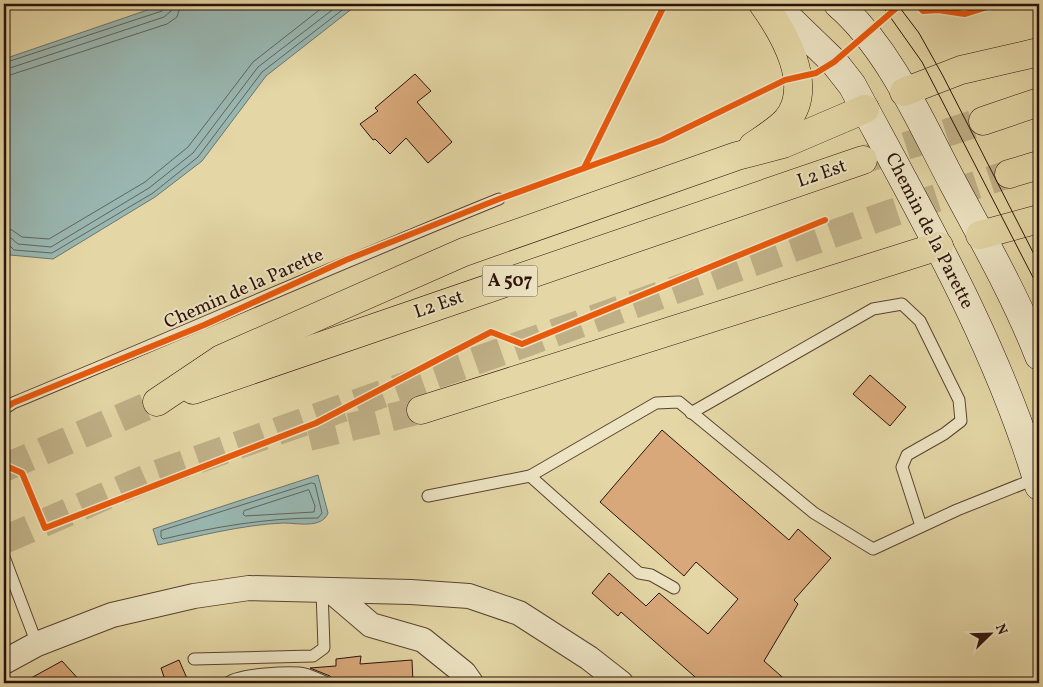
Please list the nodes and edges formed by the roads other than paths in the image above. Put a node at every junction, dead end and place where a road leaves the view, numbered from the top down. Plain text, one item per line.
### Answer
1 (763, 4) edge
2 (774, 4) edge
3 (838, 4) edge
4 (1039, 52) edge
5 (904, 92) junction
6 (1039, 102) edge
7 (865, 109) junction
8 (983, 121) tunnel mouth
9 (738, 156) junction
10 (863, 160) tunnel mouth
11 (1039, 165) edge
12 (1009, 174) tunnel mouth
13 (499, 199) dead end
14 (1039, 219) edge
15 (980, 235) junction
16 (938, 246) junction
17 (1039, 356) edge
18 (4, 409) edge
19 (421, 410) tunnel mouth
20 (692, 412) junction
21 (530, 476) junction
22 (1038, 480) edge
23 (428, 496) dead end
24 (921, 526) junction
25 (4, 557) edge
26 (674, 588) dead end
27 (326, 590) junction
28 (37, 644) junction
29 (194, 659) dead end
30 (4, 662) edge
31 (304, 679) edge
32 (228, 683) edge
33 (327, 683) edge
34 (472, 683) edge
35 (621, 683) edge

1 - 9 highway
2 - 7 street, Chemin de la Parette
3 - 5 street
4 - 5 highway
5 - 7 street
5 - 15 street
6 - 8 highway
7 - 9 highway
7 - 16 street, Chemin de la Parette
9 - 10 highway, L2 Est / A 507
11 - 12 highway
13 - 18 lane, Chemin de la Parette
14 - 15 highway
15 - 16 street
15 - 17 street
16 - 19 highway
16 - 22 street, Chemin de la Parette
20 - 21 lane
20 - 24 lane
20 - 24 lane
21 - 23 lane
21 - 26 lane
22 - 24 lane
25 - 28 lane
27 - 28 street
27 - 29 lane
27 - 34 street
27 - 35 street
28 - 30 street
31 - 32 lane
31 - 33 lane

